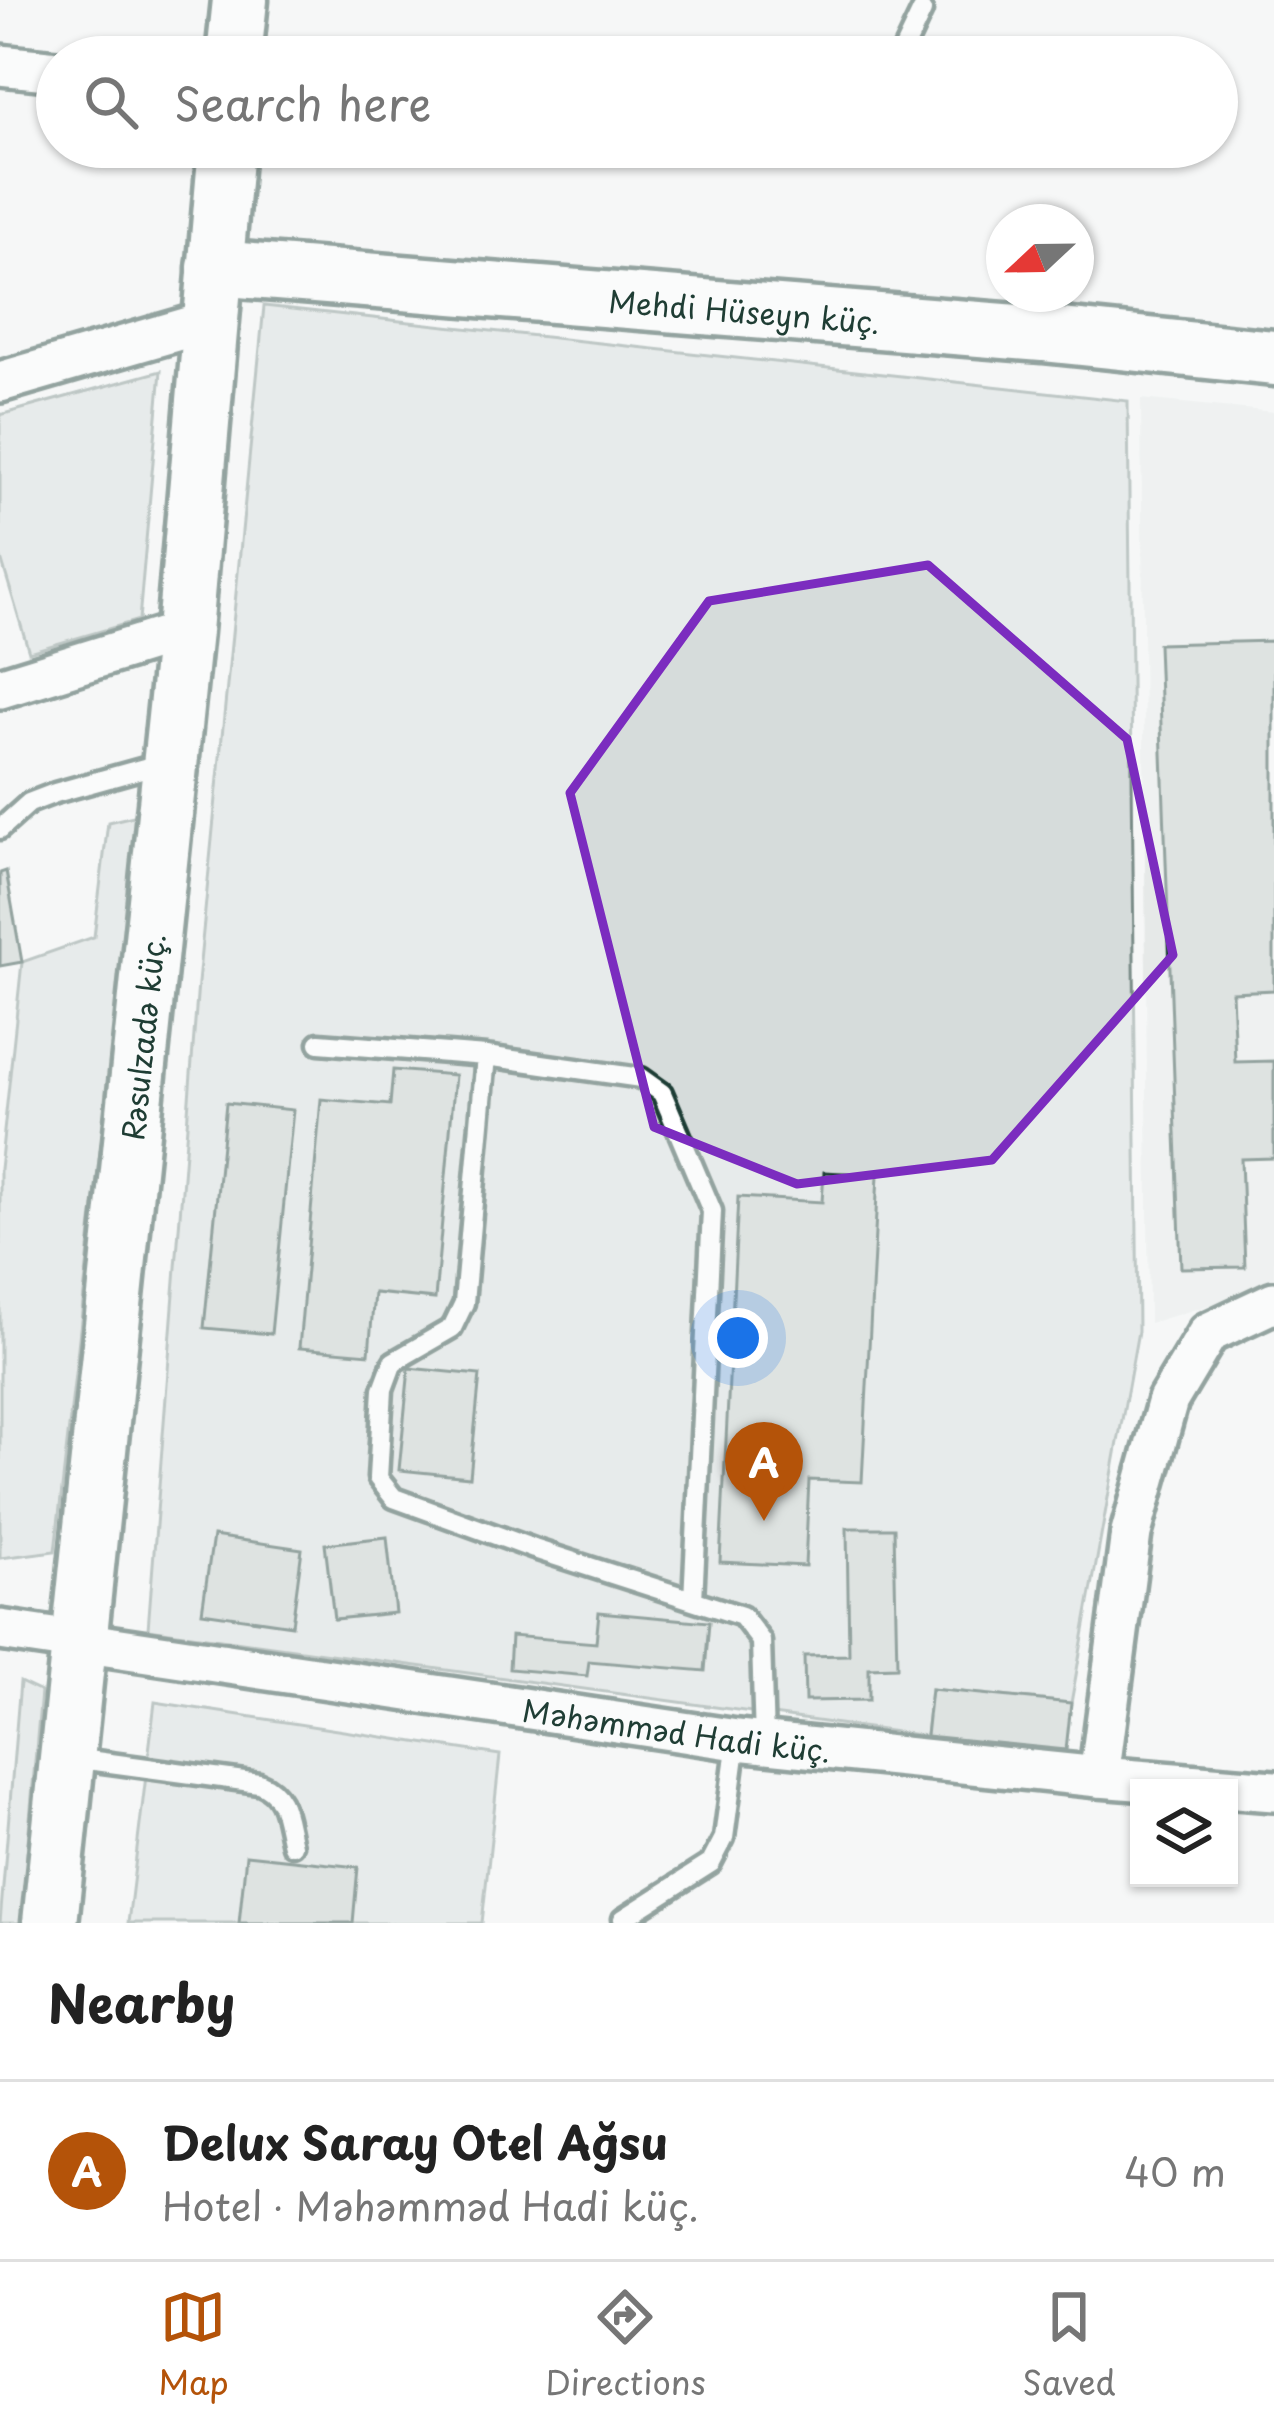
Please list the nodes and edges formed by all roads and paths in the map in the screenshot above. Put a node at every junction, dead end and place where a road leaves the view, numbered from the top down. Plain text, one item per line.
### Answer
1 (240, 0) edge
2 (922, 11) dead end
3 (236, 36) edge
4 (910, 36) edge
5 (0, 64) edge
6 (36, 68) edge
7 (224, 168) edge
8 (215, 268) junction
9 (210, 321) junction
10 (1274, 358) edge
11 (0, 382) edge
12 (184, 632) junction
13 (0, 688) edge
14 (171, 761) junction
15 (0, 829) edge
16 (319, 1043) dead end
17 (485, 1055) junction
18 (1274, 1302) edge
19 (693, 1600) junction
20 (1, 1630) edge
21 (80, 1642) junction
22 (0, 1646) edge
23 (750, 1741) junction
24 (68, 1757) junction
25 (1099, 1777) junction
26 (1274, 1791) edge
27 (292, 1845) dead end
28 (623, 1919) dead end
29 (50, 1923) edge

1 - 3 main road
2 - 4 lane
5 - 6 street
7 - 8 main road, Rəsulzadə küç.
8 - 9 main road, Rəsulzadə küç.
8 - 10 main road, Mehdi Hüseyn küç.
9 - 11 street
9 - 12 main road, Rəsulzadə küç.
12 - 13 street
12 - 14 main road, Rəsulzadə küç.
14 - 15 lane
14 - 21 main road, Rəsulzadə küç.
16 - 17 lane
17 - 19 lane
17 - 19 lane
18 - 25 street
19 - 23 lane
20 - 21 street, Məhəmməd Hadi küç.
20 - 22 lane
21 - 23 street, Məhəmməd Hadi küç.
21 - 24 main road, Rəsulzadə küç.
23 - 25 street, Məhəmməd Hadi küç.
23 - 28 lane
24 - 27 lane
24 - 29 main road, Rəsulzadə küç.
25 - 26 street, Məhəmməd Hadi küç.

